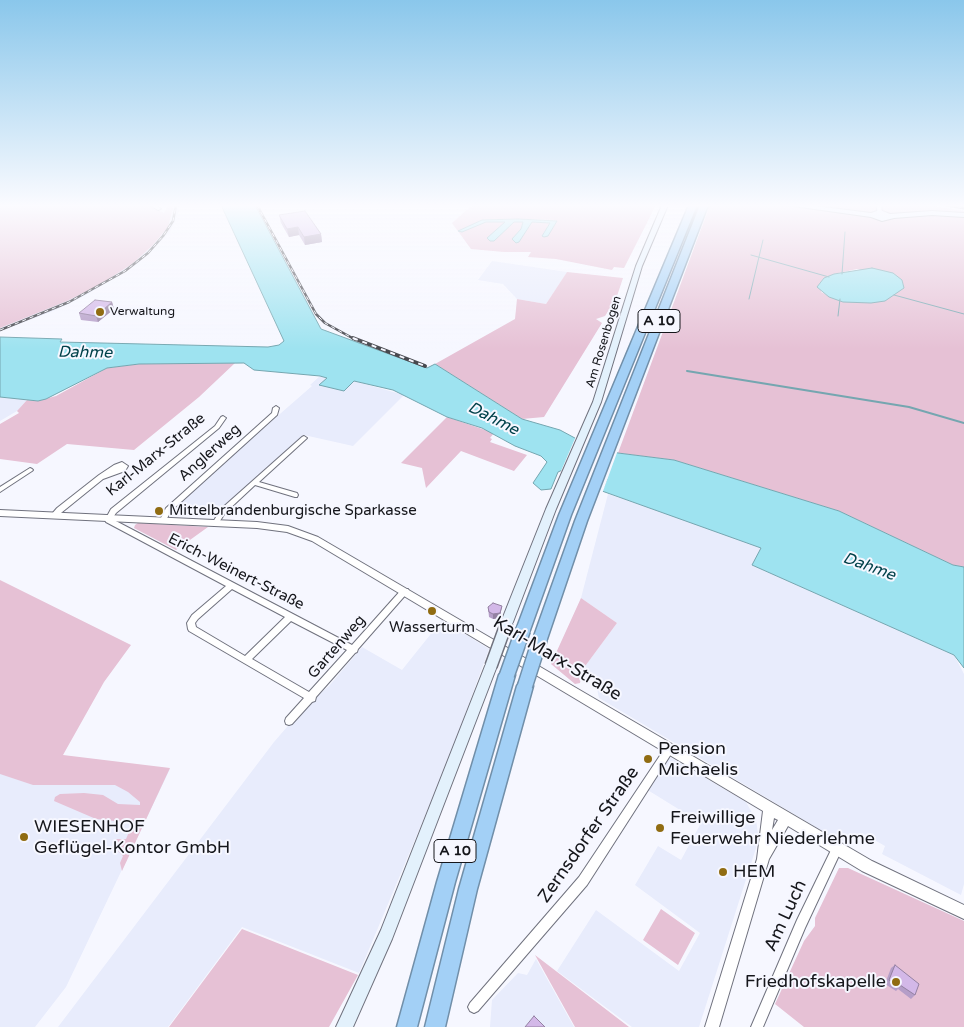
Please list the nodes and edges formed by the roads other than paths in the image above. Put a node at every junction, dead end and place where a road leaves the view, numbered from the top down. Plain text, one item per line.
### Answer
1 (644, 253) edge
2 (673, 253) edge
3 (685, 253) edge
4 (276, 408) dead end
5 (224, 418) dead end
6 (304, 438) dead end
7 (30, 470) dead end
8 (101, 477) dead end
9 (255, 483) junction
10 (0, 490) edge
11 (295, 495) dead end
12 (0, 513) edge
13 (54, 515) junction
14 (108, 517) junction
15 (163, 520) junction
16 (216, 522) junction
17 (232, 585) junction
18 (405, 591) junction
19 (291, 616) junction
20 (354, 650) junction
21 (246, 660) junction
22 (312, 698) junction
23 (289, 721) dead end
24 (670, 748) junction
25 (772, 809) junction
26 (786, 818) junction
27 (838, 849) junction
28 (763, 858) junction
29 (964, 912) edge
30 (474, 1007) dead end
31 (344, 1027) edge
32 (407, 1027) edge
33 (435, 1027) edge
34 (712, 1027) edge
35 (757, 1027) edge

1 - 31 main road, Am Rosenbogen, bridge
2 - 32 highway, A 10, bridge
3 - 33 highway, A 10, bridge
4 - 15 street, Anglerweg
5 - 14 street, Karl-Marx-Straße
6 - 9 street
7 - 10 street
8 - 13 street, Karl-Marx-Straße
9 - 11 street
9 - 16 street
12 - 13 street, Karl-Marx-Straße
13 - 14 street, Karl-Marx-Straße
14 - 15 street, Karl-Marx-Straße
14 - 17 street, Erich-Weinert-Straße
15 - 16 street, Karl-Marx-Straße
16 - 18 street, Karl-Marx-Straße
17 - 19 street, Erich-Weinert-Straße
17 - 21 street
18 - 20 street, Gartenweg
18 - 24 street, Karl-Marx-Straße
19 - 20 street, Erich-Weinert-Straße
19 - 21 street
20 - 22 street, Gartenweg
21 - 22 street
22 - 23 street, Gartenweg
24 - 25 street, Karl-Marx-Straße
24 - 30 street, Zernsdorfer Straße
25 - 26 street, Karl-Marx-Straße
25 - 28 street
26 - 27 street, Karl-Marx-Straße
26 - 28 street
27 - 29 street, Karl-Marx-Straße
27 - 35 street, Am Luch
28 - 34 street

